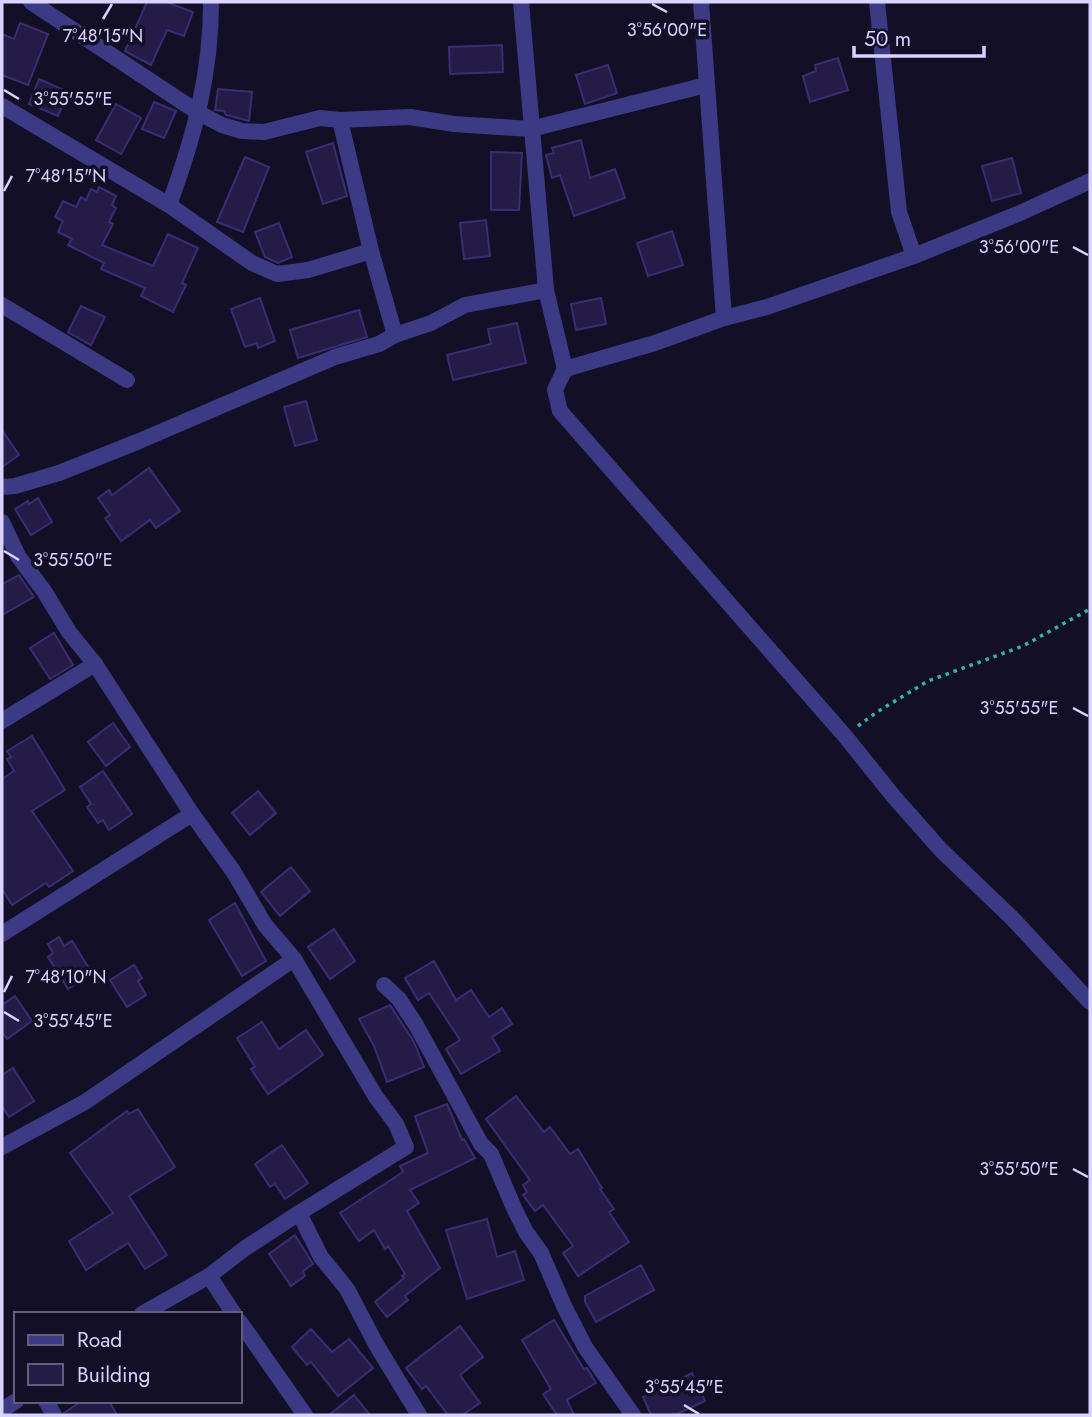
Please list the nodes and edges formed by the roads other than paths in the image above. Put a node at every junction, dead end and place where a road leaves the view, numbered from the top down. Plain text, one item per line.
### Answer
1 (31, 2) edge
2 (211, 2) edge
3 (521, 2) edge
4 (701, 2) edge
5 (877, 2) edge
6 (706, 85) junction
7 (2, 106) edge
8 (199, 113) junction
9 (340, 120) junction
10 (531, 130) junction
11 (1090, 181) edge
12 (169, 205) junction
13 (371, 251) junction
14 (914, 256) junction
15 (546, 290) junction
16 (2, 305) edge
17 (724, 318) junction
18 (395, 335) junction
19 (565, 369) junction
20 (127, 380) dead end
21 (2, 487) edge
22 (2, 522) edge
23 (95, 664) junction
24 (2, 721) edge
25 (192, 814) junction
26 (2, 934) edge
27 (294, 959) junction
28 (384, 985) dead end
29 (1090, 1002) edge
30 (2, 1147) edge
31 (299, 1213) junction
32 (209, 1276) junction
33 (145, 1312) edge
34 (233, 1312) edge
35 (242, 1325) edge
36 (305, 1415) edge
37 (419, 1415) edge
38 (633, 1415) edge

1 - 8 street
2 - 8 street
3 - 10 street
4 - 6 street
5 - 14 street
6 - 10 street
6 - 17 street
7 - 12 street
8 - 9 street
8 - 12 street
9 - 10 street
9 - 13 street
10 - 15 street
11 - 14 street
12 - 13 street
13 - 18 street
14 - 17 street
15 - 18 street
15 - 19 street
16 - 20 street
17 - 19 street
18 - 21 street
19 - 29 street
22 - 23 street
23 - 24 street
23 - 25 street
25 - 26 street
25 - 27 street
27 - 30 street
27 - 31 street
28 - 38 street
31 - 32 street
31 - 37 street
32 - 33 street
32 - 34 street
35 - 36 street

